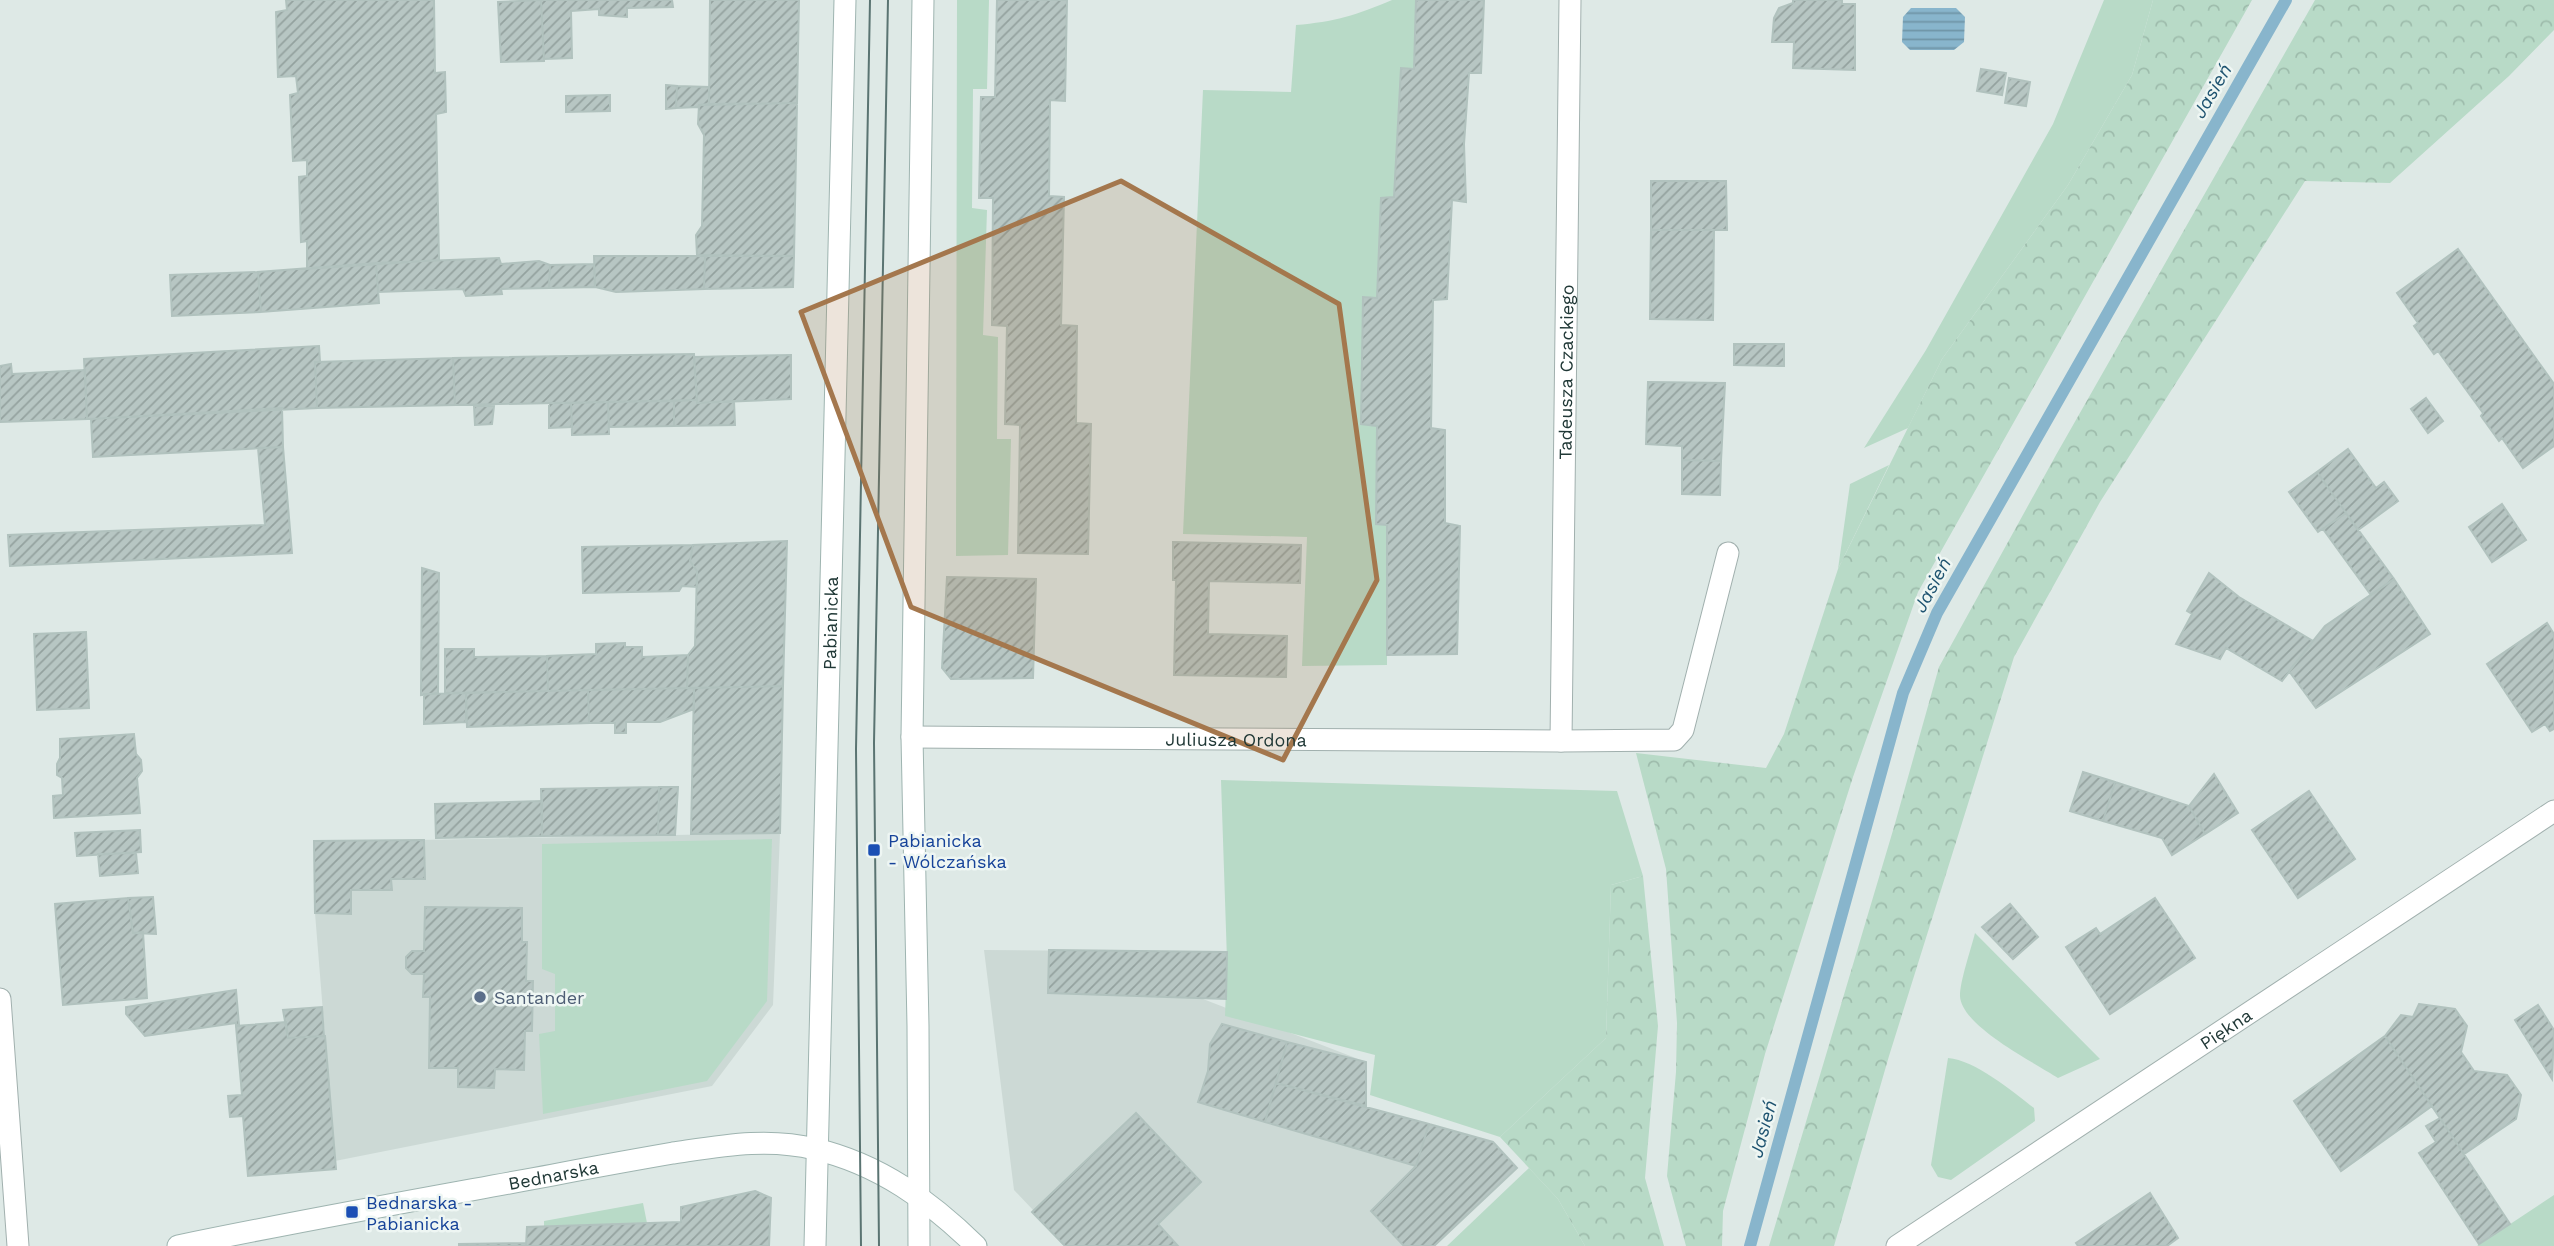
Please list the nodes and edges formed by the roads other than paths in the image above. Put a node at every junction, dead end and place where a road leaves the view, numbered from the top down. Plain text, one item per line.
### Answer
1 (845, 0) edge
2 (923, 0) edge
3 (1570, 0) edge
4 (1728, 553) dead end
5 (912, 737) junction
6 (1561, 741) junction
7 (2554, 811) edge
8 (0, 999) edge
9 (816, 1149) junction
10 (919, 1196) junction
11 (18, 1246) edge
12 (178, 1246) edge
13 (815, 1246) edge
14 (919, 1246) edge
15 (976, 1246) edge
16 (1897, 1246) edge

1 - 9 street, Pabianicka
2 - 5 street
3 - 6 street, Tadeusza Czackiego
4 - 6 street, Juliusza Ordona
5 - 6 street, Juliusza Ordona
5 - 10 street
7 - 16 street, Piękna
8 - 11 street
9 - 10 street, Bednarska
9 - 12 street, Bednarska
9 - 13 street, Pabianicka
10 - 14 street
10 - 15 street, Bednarska

